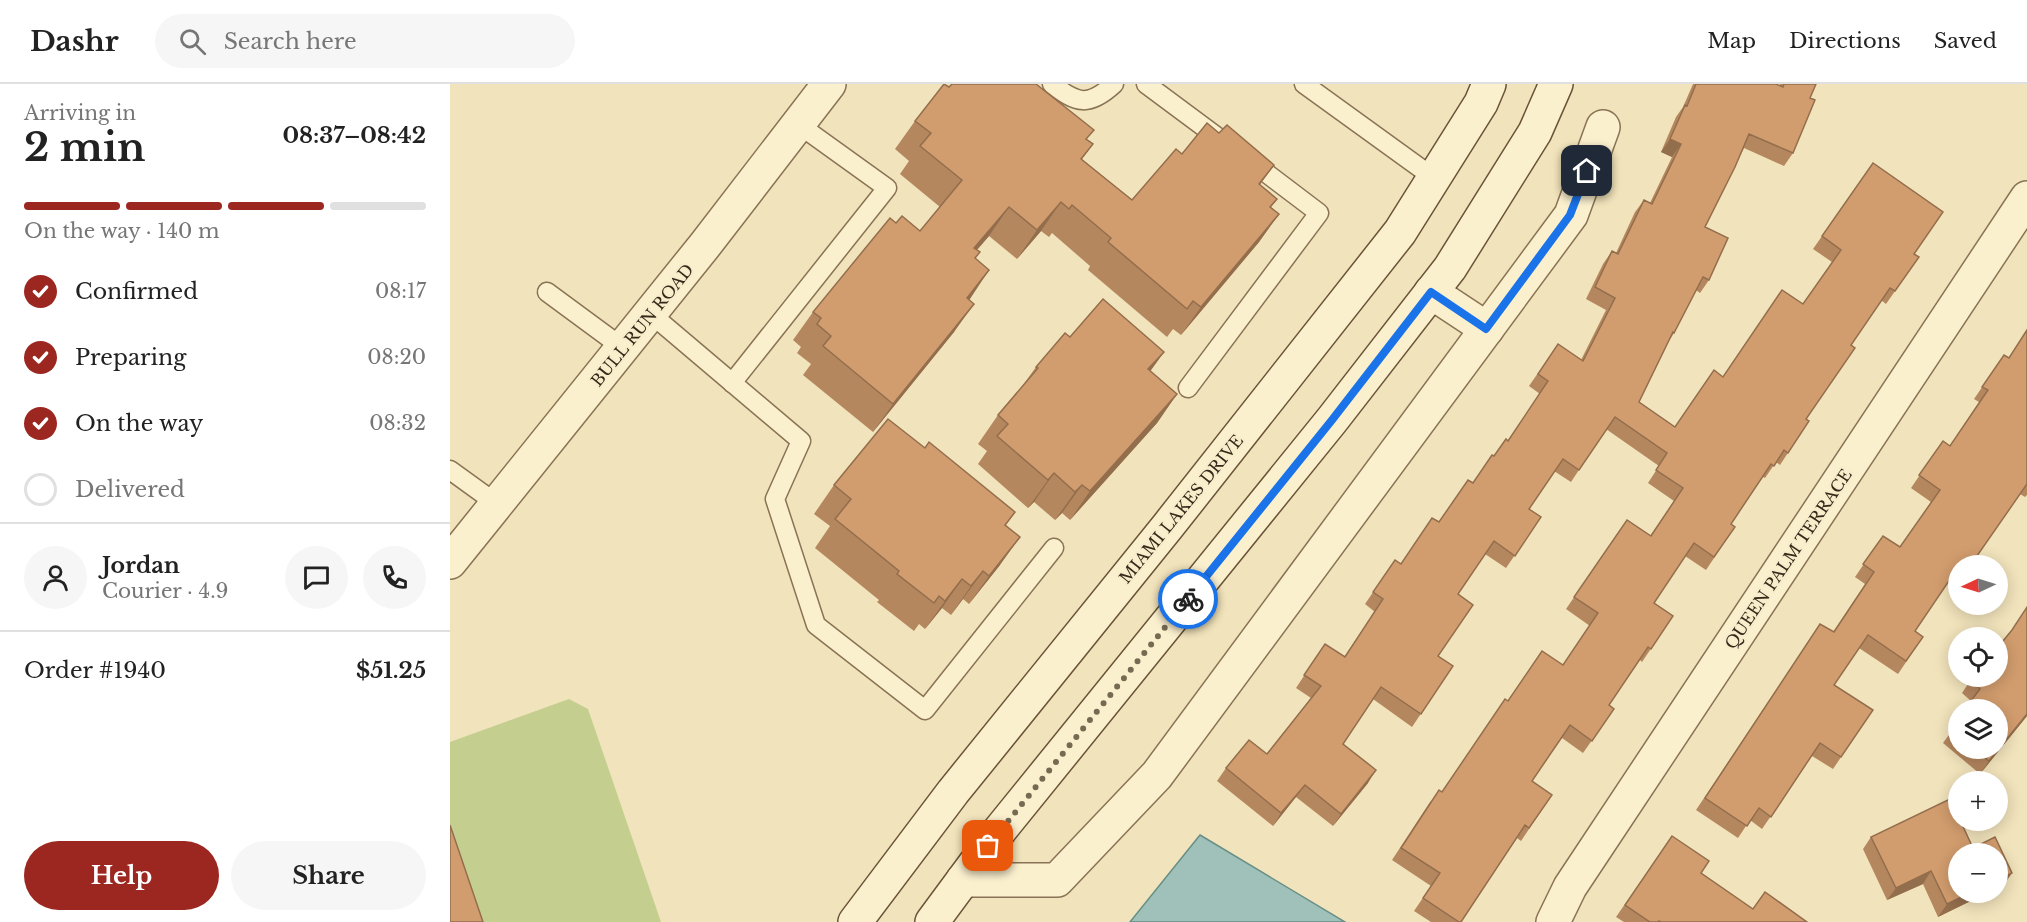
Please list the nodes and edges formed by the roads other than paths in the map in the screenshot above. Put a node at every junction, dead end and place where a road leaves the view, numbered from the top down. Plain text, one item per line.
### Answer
1 (829, 84) edge
2 (1052, 84) edge
3 (1114, 84) edge
4 (1146, 84) edge
5 (1304, 84) edge
6 (1489, 84) edge
7 (1556, 84) edge
8 (798, 124) junction
9 (1603, 127) dead end
10 (1434, 178) junction
11 (2027, 198) edge
12 (547, 292) dead end
13 (1431, 292) junction
14 (651, 314) junction
15 (1486, 329) junction
16 (623, 348) junction
17 (732, 383) junction
18 (1188, 388) dead end
19 (450, 470) edge
20 (497, 504) junction
21 (1054, 548) dead end
22 (450, 562) edge
23 (963, 880) junction
24 (855, 922) edge
25 (932, 922) edge
26 (1553, 922) edge

1 - 8 street, BULL RUN ROAD
2 - 3 lane
4 - 18 lane
5 - 10 lane
6 - 10 street, MIAMI LAKES DRIVE
7 - 13 street
8 - 14 street, BULL RUN ROAD
8 - 17 lane
9 - 15 street
10 - 24 street, MIAMI LAKES DRIVE
11 - 26 street, QUEEN PALM TERRACE
12 - 16 lane
13 - 15 street
13 - 23 street
14 - 16 street, BULL RUN ROAD
14 - 17 lane
15 - 23 street
16 - 20 street, BULL RUN ROAD
17 - 21 lane
19 - 20 lane
20 - 22 street, BULL RUN ROAD
23 - 25 street

